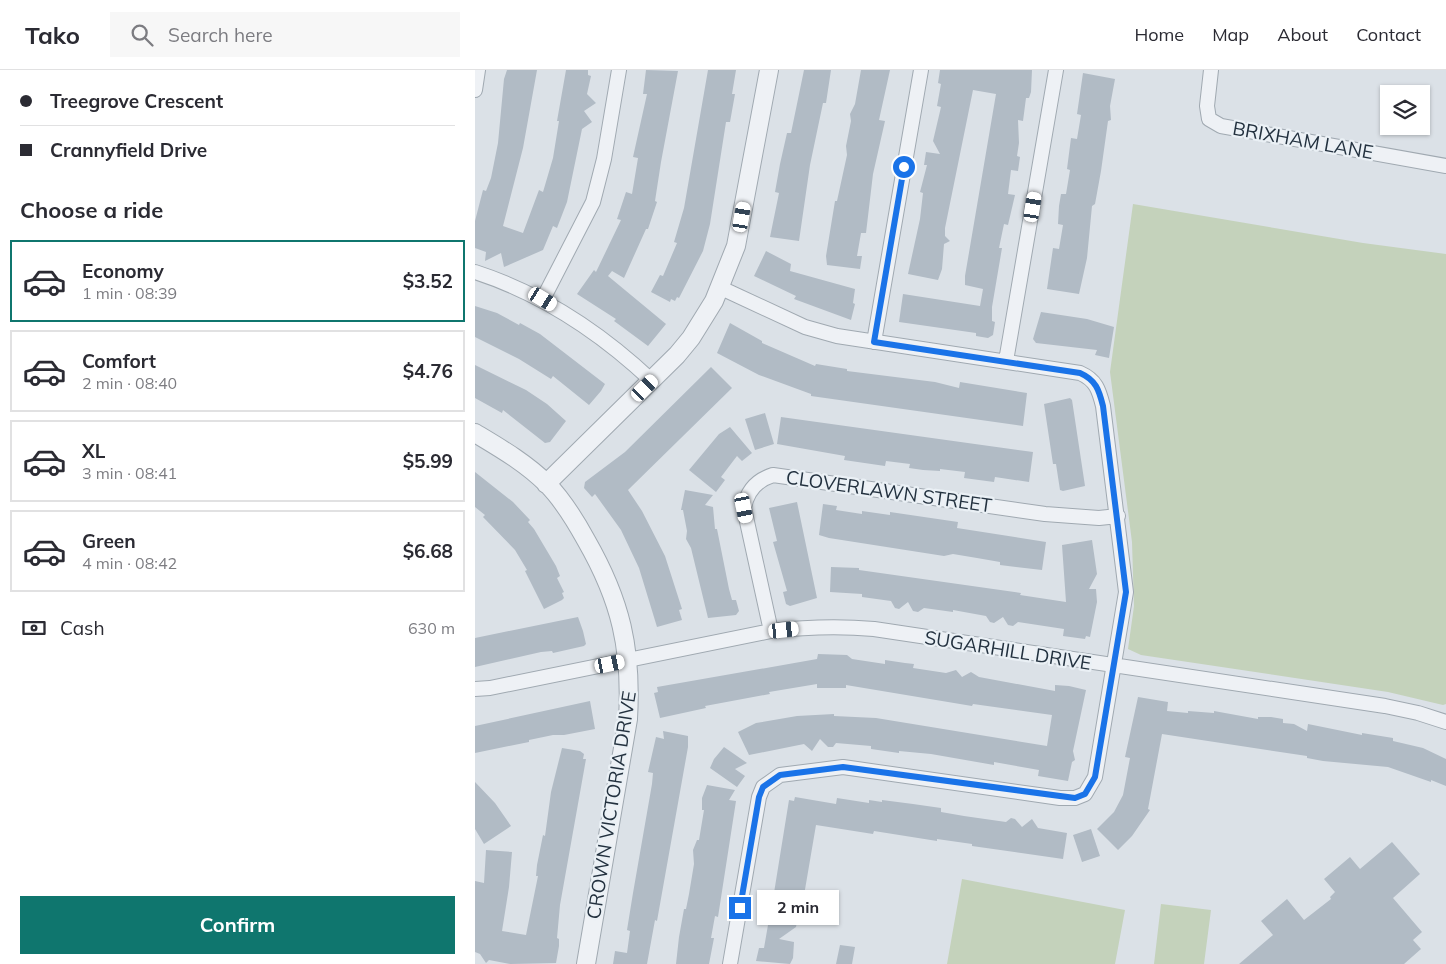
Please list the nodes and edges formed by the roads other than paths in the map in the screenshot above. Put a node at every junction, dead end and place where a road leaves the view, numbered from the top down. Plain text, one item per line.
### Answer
1 (478, 70) edge
2 (619, 70) edge
3 (769, 70) edge
4 (921, 70) edge
5 (1056, 70) edge
6 (1211, 70) edge
7 (475, 90) edge
8 (1446, 166) edge
9 (475, 272) edge
10 (721, 288) junction
11 (543, 299) junction
12 (874, 342) junction
13 (1006, 361) junction
14 (652, 381) junction
15 (475, 433) edge
16 (546, 484) junction
17 (1118, 516) junction
18 (771, 631) junction
19 (628, 660) junction
20 (1115, 666) junction
21 (475, 690) edge
22 (1446, 722) edge
23 (586, 964) edge
24 (730, 964) edge

1 - 7 street
2 - 11 street
3 - 10 street
4 - 12 street
5 - 13 street
6 - 8 street, BRIXHAM LANE
9 - 11 street
10 - 12 street
10 - 14 street
11 - 14 street
12 - 13 street
13 - 17 street
14 - 16 street
15 - 16 street, CROWN VICTORIA DRIVE
16 - 19 street, CROWN VICTORIA DRIVE
17 - 18 street, CLOVERLAWN STREET
17 - 20 street
18 - 19 street, SUGARHILL DRIVE
18 - 20 street, SUGARHILL DRIVE
19 - 21 street, SUGARHILL DRIVE
19 - 23 street, CROWN VICTORIA DRIVE
20 - 22 street, SUGARHILL DRIVE
20 - 24 street

